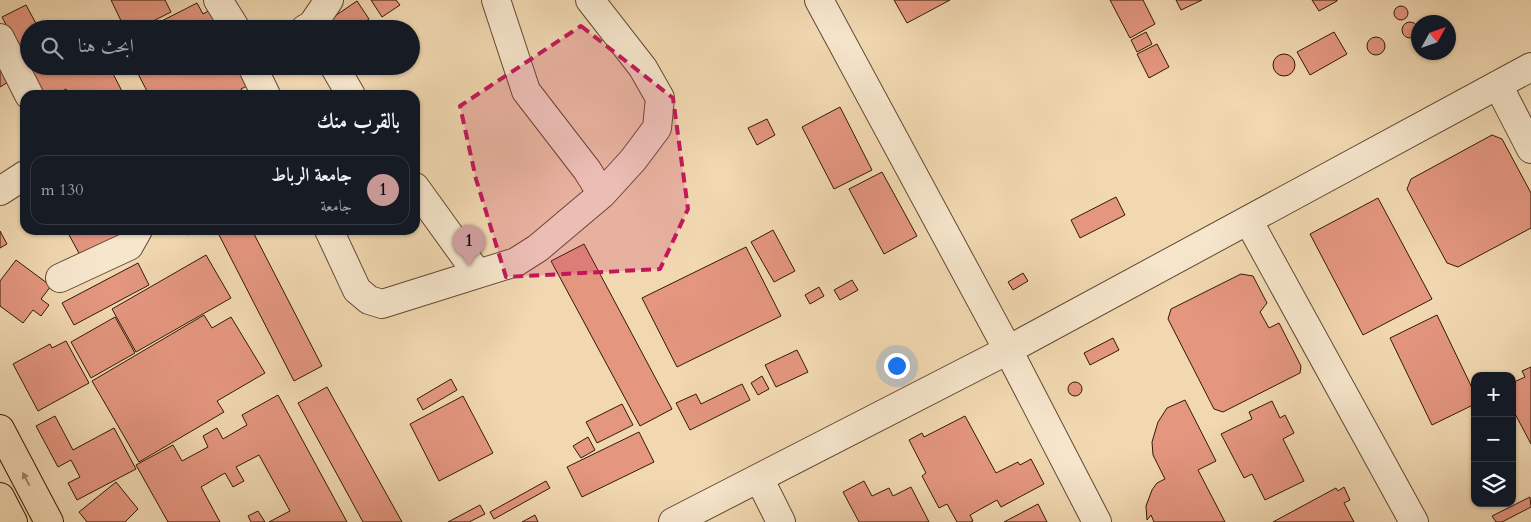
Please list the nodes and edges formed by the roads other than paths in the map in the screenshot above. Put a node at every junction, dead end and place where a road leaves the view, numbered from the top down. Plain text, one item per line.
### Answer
1 (218, 0) edge
2 (329, 0) edge
3 (496, 0) edge
4 (590, 0) edge
5 (819, 0) edge
6 (230, 20) edge
7 (315, 20) edge
8 (0, 38) edge
9 (1531, 67) edge
10 (256, 75) edge
11 (339, 75) edge
12 (1498, 85) junction
13 (26, 90) edge
14 (264, 90) edge
15 (348, 90) edge
16 (1531, 149) edge
17 (20, 178) edge
18 (0, 191) edge
19 (420, 194) edge
20 (602, 194) junction
21 (1248, 220) junction
22 (135, 235) edge
23 (331, 235) edge
24 (477, 273) junction
25 (60, 278) dead end
26 (1008, 350) junction
27 (0, 428) edge
28 (759, 478) junction
29 (0, 497) edge
30 (13, 522) edge
31 (49, 522) edge
32 (672, 522) edge
33 (781, 522) edge
34 (1097, 522) edge
35 (1414, 522) edge

1 - 6 street
2 - 7 street
3 - 20 street
4 - 20 street
5 - 26 street
8 - 13 street
9 - 12 street
10 - 14 street
11 - 15 street
12 - 16 street
12 - 21 street
17 - 18 street
19 - 24 street
20 - 24 street
21 - 26 street
21 - 35 street
22 - 25 street
23 - 24 street
26 - 28 street
26 - 34 street
31 -> 27 main road
28 - 32 street
28 - 33 street
29 - 30 main road

